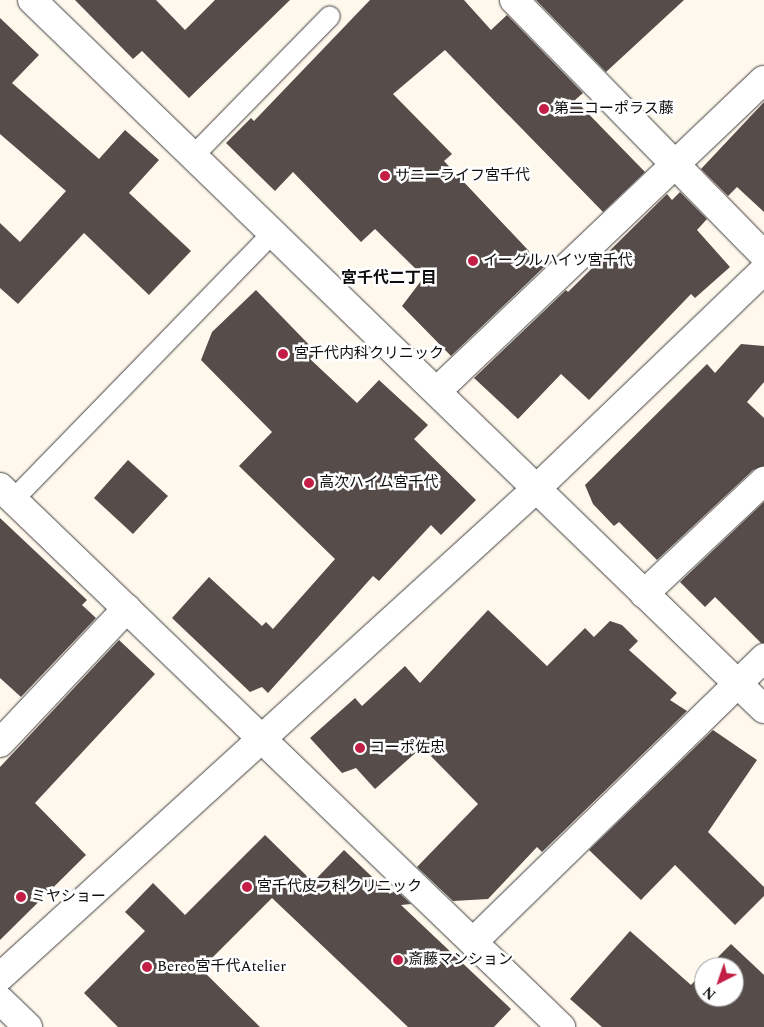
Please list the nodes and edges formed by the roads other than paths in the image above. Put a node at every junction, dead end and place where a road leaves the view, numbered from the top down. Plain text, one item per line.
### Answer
1 (32, 0) edge
2 (514, 0) edge
3 (330, 16) dead end
4 (764, 80) edge
5 (194, 155) junction
6 (674, 165) junction
7 (274, 232) junction
8 (764, 255) edge
9 (764, 270) edge
10 (438, 392) junction
11 (764, 481) edge
12 (537, 488) junction
13 (7, 493) edge
14 (644, 594) junction
15 (127, 608) junction
16 (764, 658) edge
17 (737, 684) junction
18 (764, 710) edge
19 (264, 737) junction
20 (0, 742) edge
21 (473, 942) junction
22 (0, 977) edge
23 (0, 1000) edge
24 (28, 1027) edge
25 (561, 1027) edge

1 - 5 street
2 - 6 street
3 - 5 lane
4 - 6 street
5 - 7 street
6 - 8 street
6 - 10 street
7 - 10 street
7 - 13 lane
9 - 12 street
10 - 12 street
11 - 14 street
12 - 14 street
12 - 19 street
13 - 15 street
14 - 17 street
15 - 19 street
15 - 20 street
16 - 17 street
17 - 18 street
17 - 21 street
19 - 21 street
19 - 22 street
21 - 25 street
23 - 24 street

